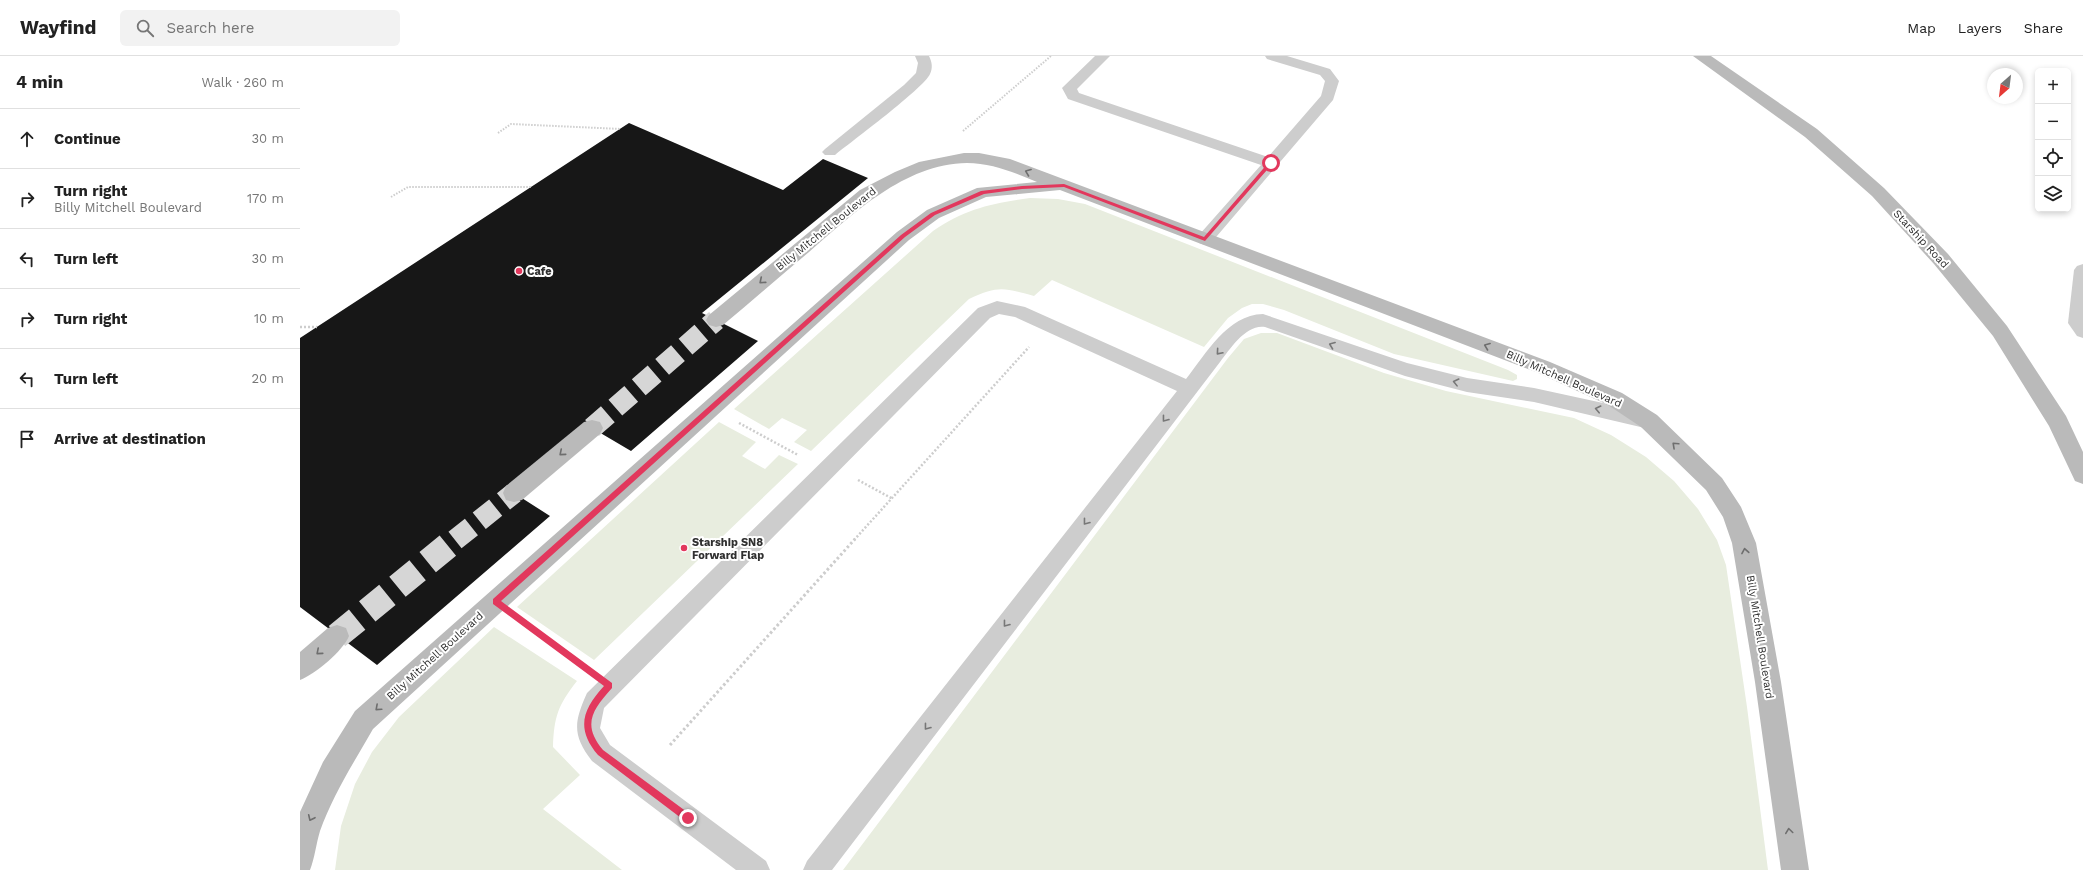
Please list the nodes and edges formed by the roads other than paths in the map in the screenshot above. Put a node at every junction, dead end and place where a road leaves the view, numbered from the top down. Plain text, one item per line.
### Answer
1 (922, 56) edge
2 (1103, 56) edge
3 (1272, 56) edge
4 (1701, 56) edge
5 (830, 152) dead end
6 (1271, 163) junction
7 (1064, 185) junction
8 (1205, 239) junction
9 (2083, 270) edge
10 (716, 320) tunnel mouth
11 (2083, 331) edge
12 (1189, 388) junction
13 (1649, 421) junction
14 (592, 428) tunnel mouth
15 (2083, 475) edge
16 (514, 493) tunnel mouth
17 (337, 636) tunnel mouth
18 (300, 668) edge
19 (300, 860) edge
20 (757, 870) edge
21 (816, 870) edge
22 (1795, 870) edge

1 - 5 lane
2 - 6 lane
3 - 6 lane
4 - 15 main road, Starship Road
6 - 8 lane
7 - 8 main road, Billy Mitchell Boulevard
7 -> 10 main road, Billy Mitchell Boulevard
7 -> 19 main road, Billy Mitchell Boulevard
13 -> 8 main road, Billy Mitchell Boulevard
9 - 11 lane
13 -> 12 lane
12 - 20 lane
12 -> 21 lane
22 -> 13 main road, Billy Mitchell Boulevard
14 -> 16 main road
17 -> 18 main road

